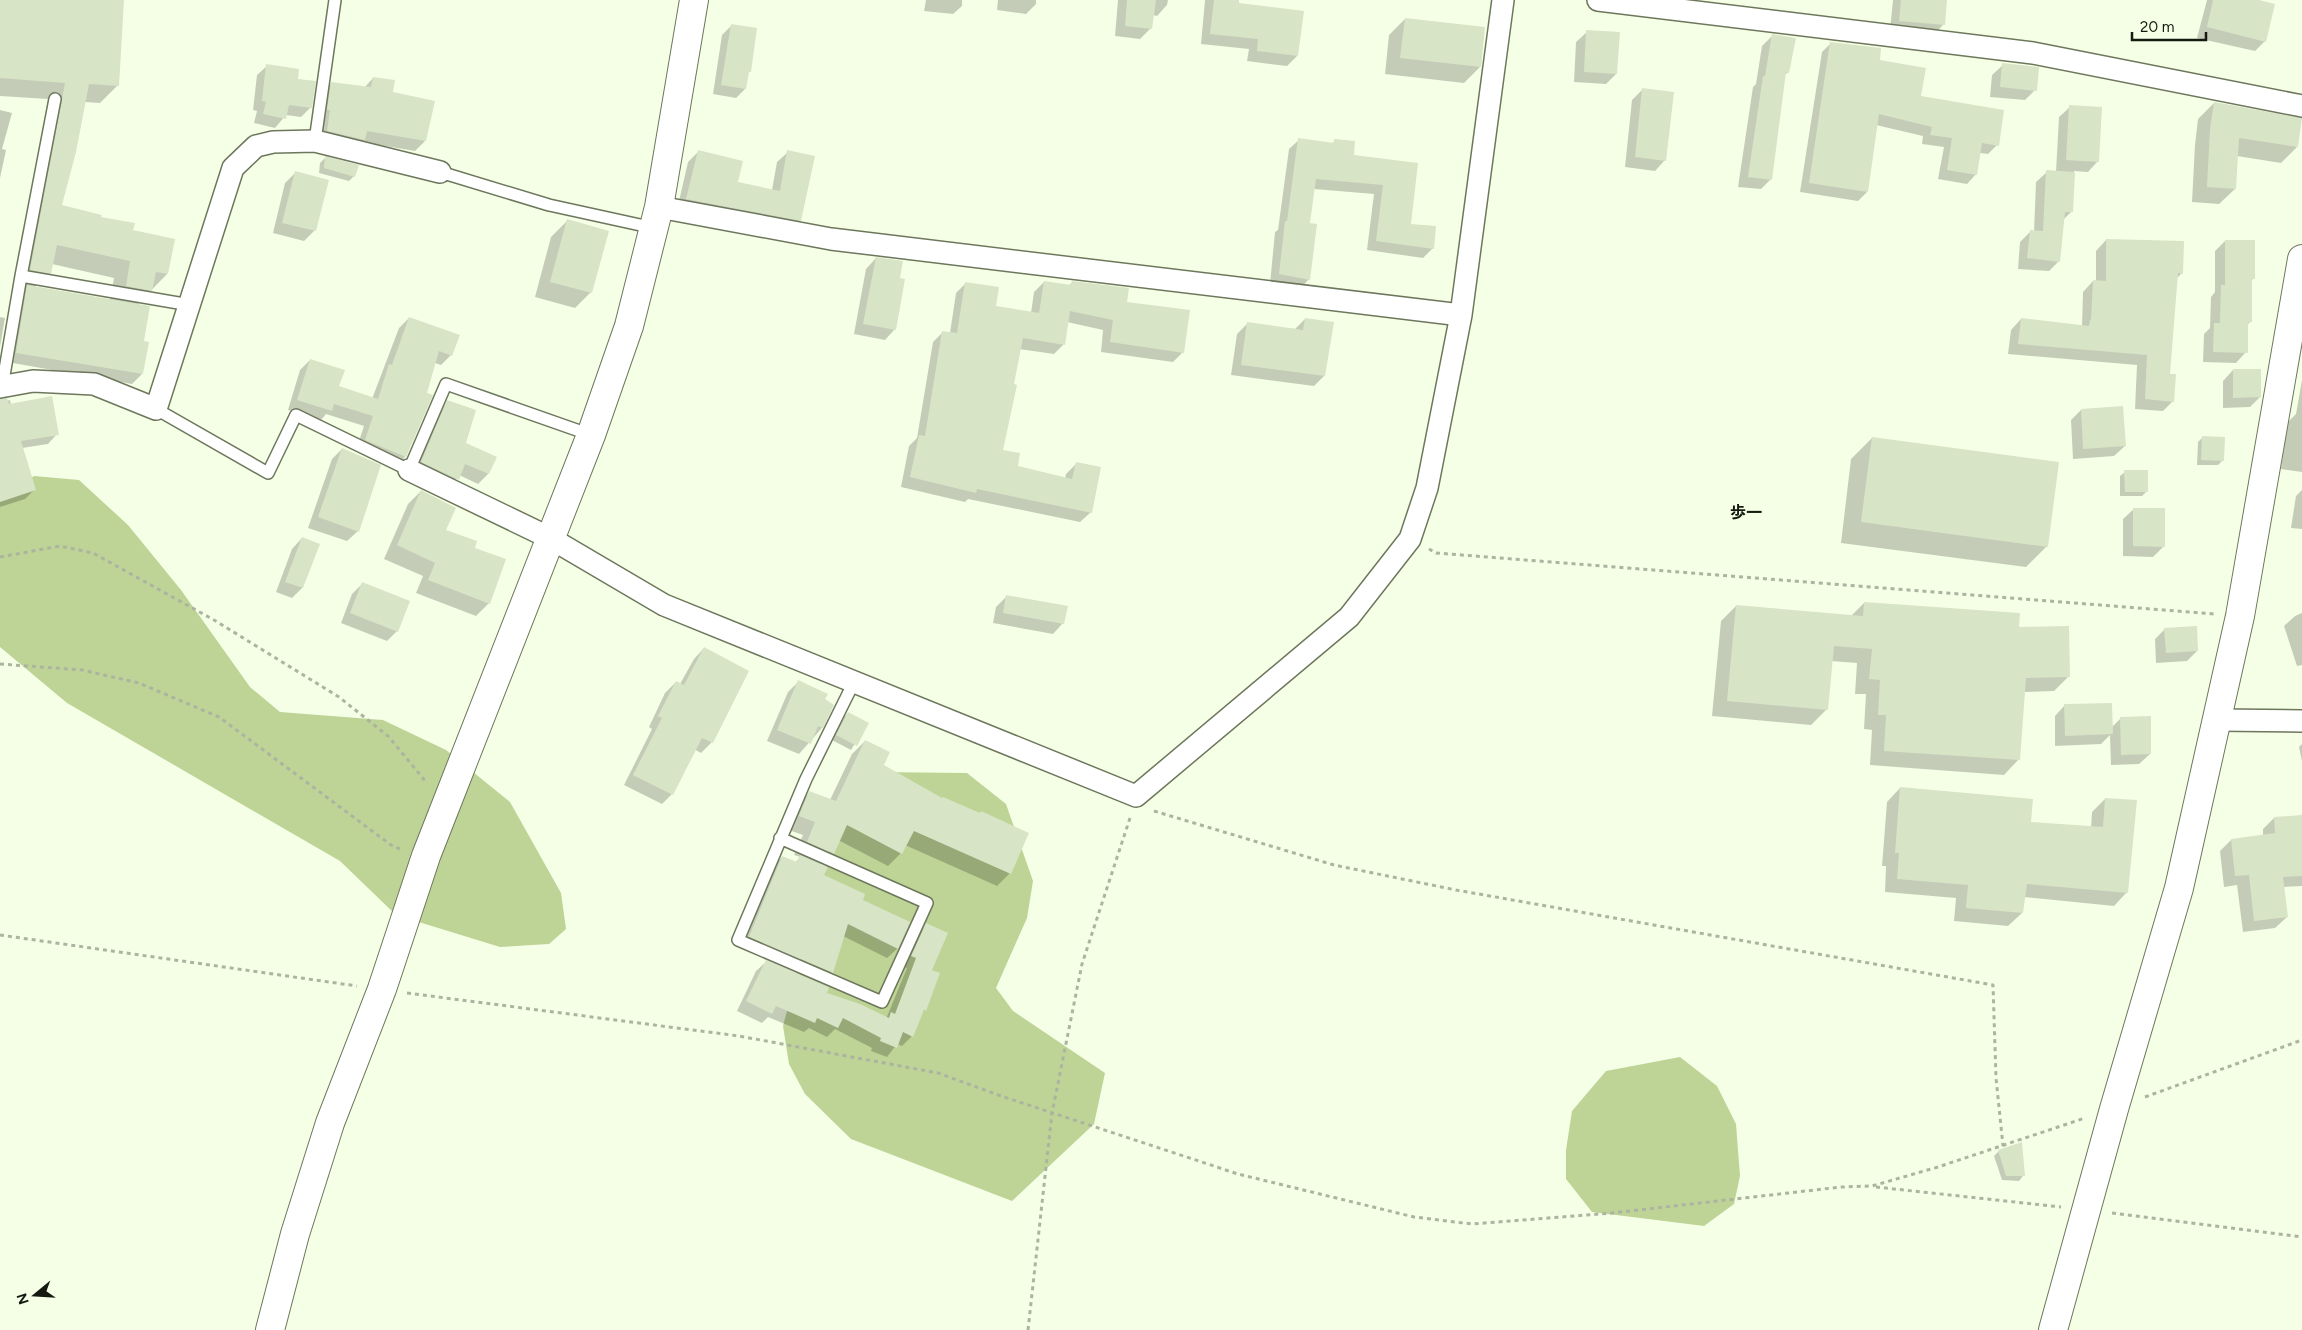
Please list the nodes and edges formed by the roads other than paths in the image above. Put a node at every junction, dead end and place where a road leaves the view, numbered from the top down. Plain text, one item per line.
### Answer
1 (335, 0) edge
2 (694, 0) edge
3 (1503, 0) edge
4 (1598, 0) edge
5 (55, 98) dead end
6 (2302, 106) edge
7 (314, 141) junction
8 (440, 172) joint
9 (657, 217) junction
10 (2302, 258) edge
11 (21, 276) junction
12 (190, 305) junction
13 (1461, 315) junction
14 (1, 387) edge
15 (156, 409) junction
16 (591, 435) junction
17 (410, 470) junction
18 (550, 538) junction
19 (854, 682) junction
20 (2217, 720) junction
21 (2302, 721) edge
22 (780, 838) junction
23 (270, 1330) edge
24 (2053, 1330) edge

1 - 7 lane
2 - 9 street
3 - 13 street
4 - 6 street
5 - 11 lane
7 - 8 street
7 - 12 street
8 - 9 lane
9 - 13 street
9 - 16 street
10 - 20 street
11 - 12 lane
11 - 14 lane
12 - 15 street
13 - 19 street
14 - 15 street
15 - 17 lane
16 - 17 lane
16 - 18 street
17 - 18 street
18 - 19 street
18 - 23 street
19 - 22 lane
20 - 21 street
20 - 24 street
22 - 22 lane

